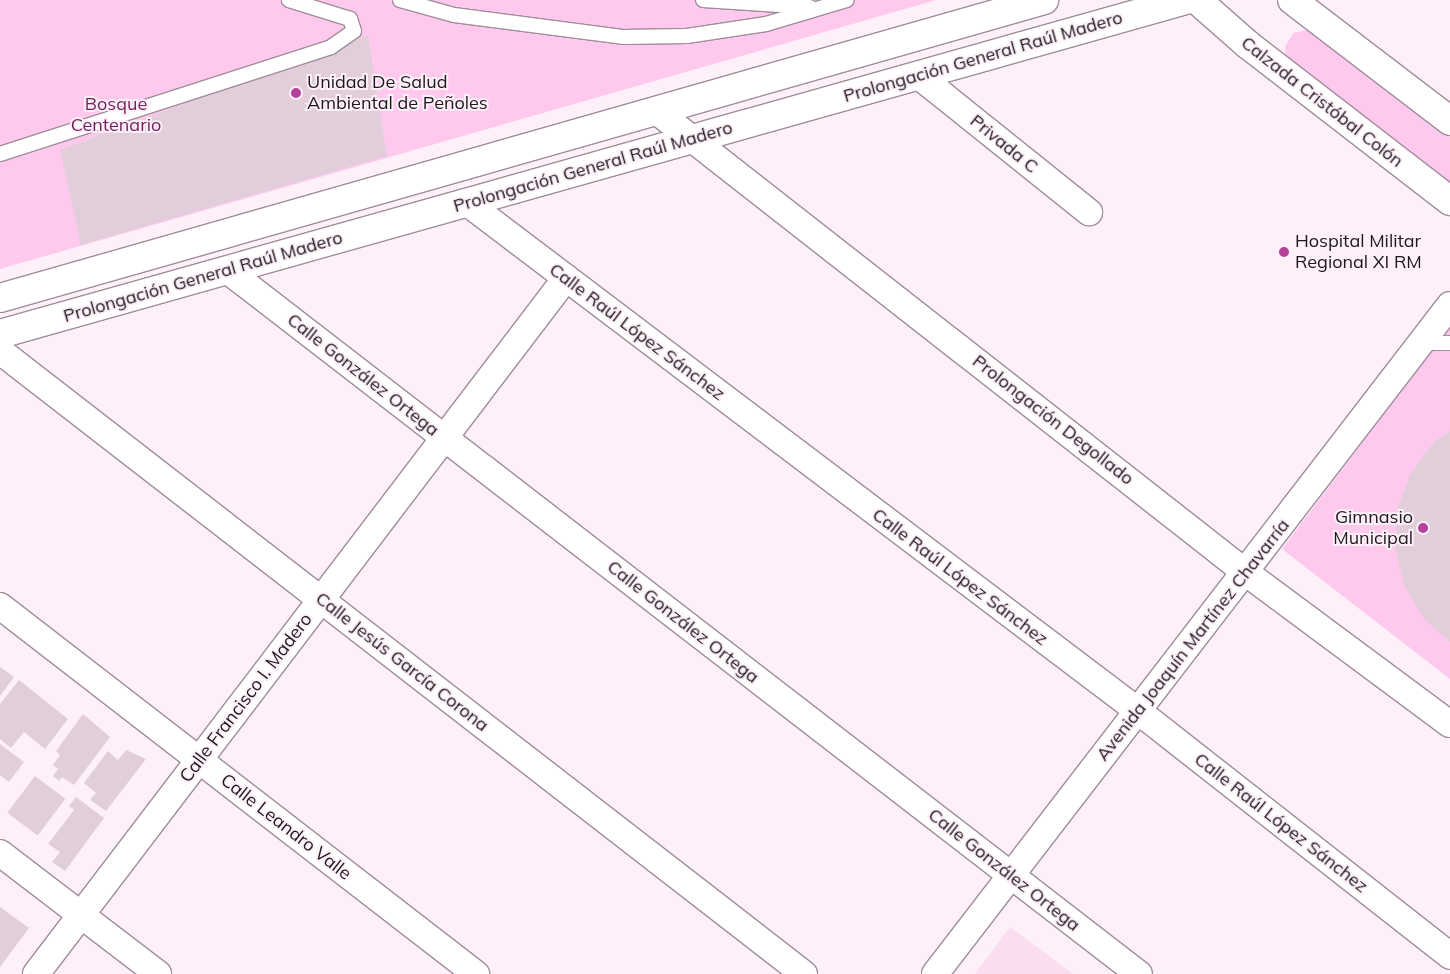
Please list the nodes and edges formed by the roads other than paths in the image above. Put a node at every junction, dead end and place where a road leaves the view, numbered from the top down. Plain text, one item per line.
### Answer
1 (289, 0) edge
2 (400, 0) edge
3 (703, 0) edge
4 (847, 0) edge
5 (1044, 0) edge
6 (1186, 0) edge
7 (1197, 0) edge
8 (1292, 0) edge
9 (826, 8) junction
10 (918, 76) junction
11 (659, 113) junction
12 (1450, 121) edge
13 (696, 139) junction
14 (0, 154) edge
15 (1450, 201) edge
16 (466, 202) junction
17 (1089, 212) dead end
18 (227, 270) junction
19 (566, 278) junction
20 (0, 298) edge
21 (1450, 305) edge
22 (0, 334) edge
23 (1421, 343) junction
24 (1450, 343) edge
25 (0, 350) edge
26 (444, 438) junction
27 (1245, 572) junction
28 (321, 599) junction
29 (0, 606) edge
30 (1138, 711) junction
31 (1450, 724) edge
32 (199, 760) junction
33 (0, 853) edge
34 (1011, 876) junction
35 (81, 915) junction
36 (1450, 956) edge
37 (36, 974) edge
38 (158, 974) edge
39 (476, 974) edge
40 (804, 974) edge
41 (935, 974) edge
42 (1139, 974) edge

1 - 14 lane
2 - 9 lane
3 - 9 lane
4 - 9 lane
5 - 11 main road, Prolongación General Raúl Madero
6 - 10 main road, Prolongación General Raúl Madero
7 - 15 main road, Calzada Cristóbal Colón
8 - 12 main road
10 - 13 main road, Prolongación General Raúl Madero
10 - 17 street, Privada C
11 - 13 street, Prolongación Degollado
11 - 20 main road, Prolongación General Raúl Madero
13 - 16 main road, Prolongación General Raúl Madero
13 - 27 street, Prolongación Degollado
16 - 18 main road, Prolongación General Raúl Madero
16 - 19 street, Calle Raúl López Sánchez
18 - 22 main road, Prolongación General Raúl Madero
18 - 26 street, Calle González Ortega
19 - 26 street, Calle Francisco I. Madero
19 - 30 street, Calle Raúl López Sánchez
21 - 23 street, Avenida Joaquín Martínez Chavarría
23 - 24 lane
23 - 27 street, Avenida Joaquín Martínez Chavarría
25 - 28 street, Calle Jesús García Corona
26 - 28 street, Calle Francisco I. Madero
26 - 34 street, Calle González Ortega
27 - 30 street, Avenida Joaquín Martínez Chavarría
27 - 31 street, Prolongación Degollado
28 - 32 street, Calle Francisco I. Madero
28 - 40 street, Calle Jesús García Corona
29 - 32 street, Calle Leandro Valle
30 - 34 street, Avenida Joaquín Martínez Chavarría
30 - 36 street, Calle Raúl López Sánchez
32 - 35 street, Calle Francisco I. Madero
32 - 39 street, Calle Leandro Valle
33 - 35 street
34 - 41 street, Avenida Joaquín Martínez Chavarría
34 - 42 street, Calle González Ortega
35 - 37 street, Calle Francisco I. Madero
35 - 38 street

